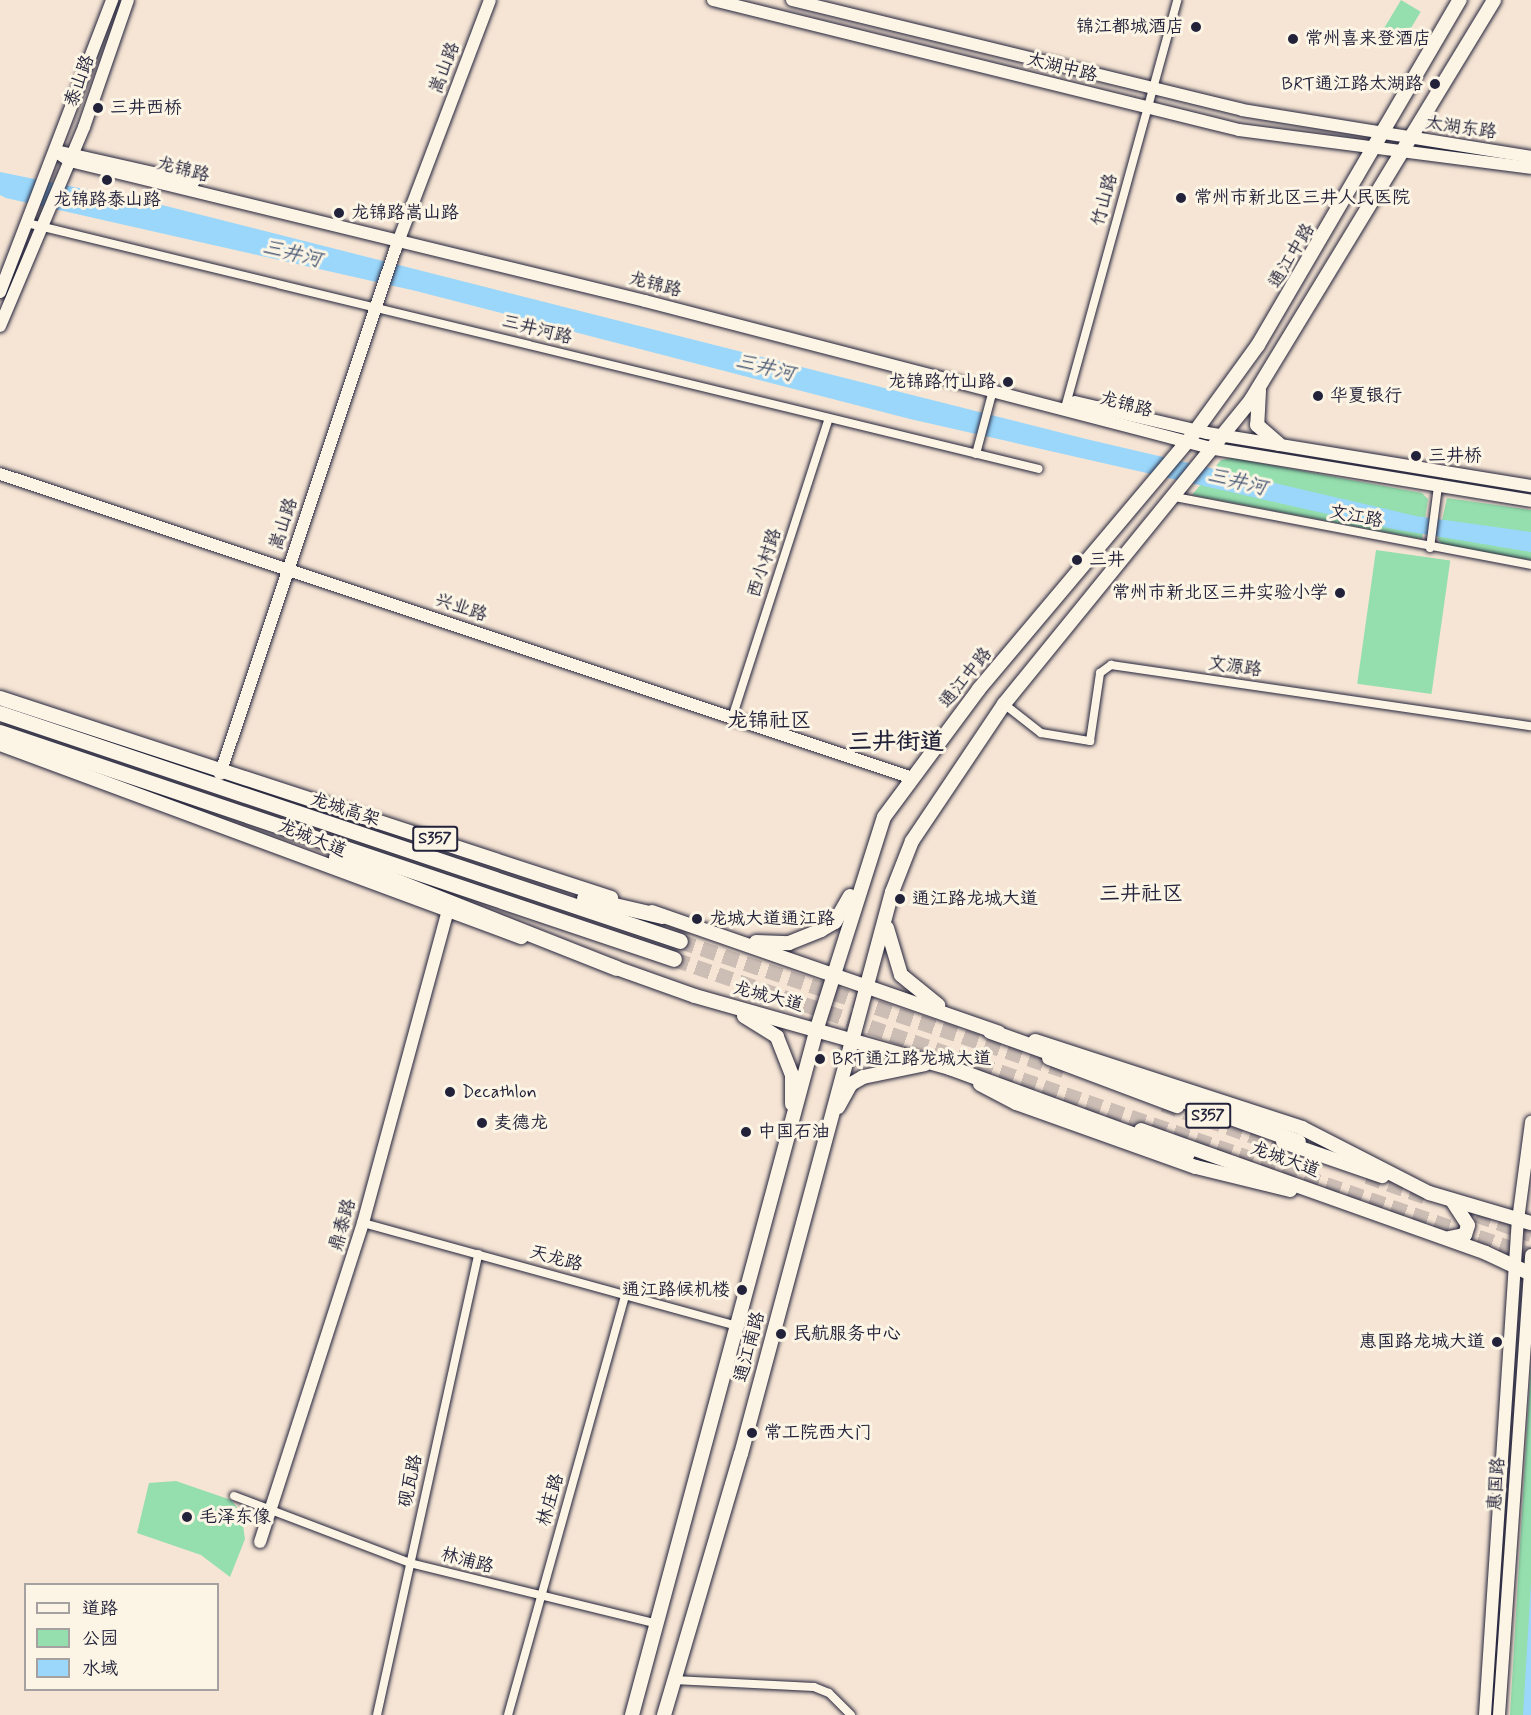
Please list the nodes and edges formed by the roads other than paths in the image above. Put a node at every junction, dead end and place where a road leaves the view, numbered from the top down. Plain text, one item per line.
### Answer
1 (112, 0) edge
2 (128, 0) edge
3 (490, 0) edge
4 (713, 0) edge
5 (792, 0) edge
6 (1177, 0) edge
7 (1460, 0) edge
8 (1494, 0) edge
9 (1153, 89) junction
10 (1147, 108) junction
11 (1386, 132) junction
12 (1414, 139) junction
13 (55, 151) junction
14 (1374, 151) junction
15 (1407, 152) junction
16 (71, 156) junction
17 (1531, 157) edge
18 (1531, 168) edge
19 (27, 223) junction
20 (42, 227) junction
21 (399, 241) junction
22 (0, 292) edge
23 (375, 308) junction
24 (0, 326) edge
25 (993, 390) junction
26 (1255, 394) junction
27 (1066, 404) junction
28 (829, 418) junction
29 (1192, 436) junction
30 (1226, 436) junction
31 (1279, 444) junction
32 (1215, 449) junction
33 (976, 454) junction
34 (1039, 469) dead end
35 (0, 474) edge
36 (1438, 486) junction
37 (1531, 486) edge
38 (1180, 492) junction
39 (1531, 501) edge
40 (1430, 544) junction
41 (1531, 565) edge
42 (288, 570) junction
43 (0, 698) edge
44 (1004, 704) junction
45 (0, 713) edge
46 (732, 718) junction
47 (1531, 726) edge
48 (0, 732) edge
49 (0, 744) edge
50 (910, 777) junction
51 (218, 781) junction
52 (211, 806) junction
53 (866, 862) junction
54 (888, 908) junction
55 (447, 913) junction
56 (662, 916) joint
57 (680, 941) tunnel mouth
58 (739, 941) junction
59 (674, 958) tunnel mouth
60 (616, 968) junction
61 (834, 974) junction
62 (868, 988) junction
63 (695, 996) junction
64 (952, 1015) junction
65 (817, 1028) junction
66 (990, 1031) junction
67 (851, 1038) junction
68 (942, 1066) junction
69 (1531, 1122) edge
70 (789, 1139) junction
71 (1298, 1141) dead end
72 (824, 1142) junction
73 (1187, 1154) dead end
74 (1429, 1193) junction
75 (1452, 1200) junction
76 (1525, 1222) edge
77 (363, 1223) junction
78 (1447, 1238) junction
79 (477, 1254) junction
80 (1531, 1255) edge
81 (1516, 1267) junction
82 (1530, 1274) edge
83 (625, 1295) junction
84 (740, 1327) junction
85 (234, 1496) dead end
86 (273, 1512) junction
87 (260, 1542) dead end
88 (410, 1563) junction
89 (541, 1597) junction
90 (659, 1624) junction
91 (674, 1680) junction
92 (377, 1715) edge
93 (508, 1715) edge
94 (632, 1715) edge
95 (663, 1715) edge
96 (851, 1715) edge
97 (1485, 1715) edge
98 (1499, 1715) edge

1 - 13 main road, 泰山路
2 - 16 main road, 泰山路
3 - 21 main road, 嵩山路
4 - 10 main road, 太湖中路
5 - 9 main road, 太湖中路
6 - 9 street, 竹山路
7 - 11 main road, 通江中路
8 - 12 main road
9 - 10 street, 竹山路
9 - 11 main road, 太湖中路
10 - 14 main road, 太湖中路
10 - 27 street, 竹山路
11 - 12 main road, 太湖东路
11 - 14 main road, 通江中路
12 - 15 main road
12 - 17 main road, 太湖东路
13 - 16 main road, 龙锦路
13 - 19 main road, 泰山路
14 - 15 main road, 太湖中路
14 - 29 main road, 通江中路
15 - 18 main road, 太湖东路
15 - 26 main road
16 - 20 main road, 泰山路
16 - 21 main road, 龙锦路
19 - 20 street, 三井河路
19 - 22 main road
20 - 23 street, 三井河路
20 - 24 main road
21 - 23 main road, 嵩山路
21 - 25 main road, 龙锦路
21 - 27 main road, 龙锦路
23 - 28 street, 三井河路
23 - 42 main road, 嵩山路
25 - 27 main road, 龙锦路
25 - 33 street
26 - 30 main road
26 - 31 main road
27 - 29 main road, 龙锦路
28 - 33 street, 三井河路
28 - 46 street, 西小村路
29 - 30 main road, 龙锦路
29 - 32 main road, 龙锦路
29 - 50 main road, 通江中路
30 - 31 main road, 龙锦路
30 - 32 main road
31 - 37 main road, 龙锦路
32 - 36 main road, 龙锦路
32 - 38 main road
33 - 34 street, 三井河路
35 - 42 main road, 兴业路
36 - 39 main road, 龙锦路
36 - 40 street
38 - 40 street, 文江路
38 - 44 main road
40 - 41 street, 文江路
42 - 46 main road, 兴业路
42 - 51 main road, 嵩山路
43 - 51 main road
44 - 47 street, 文源路
44 - 54 main road
45 - 51 highway, 龙城高架
46 - 50 main road, 兴业路
48 - 52 highway, 龙城高架
49 - 55 main road, 龙城大道 / S357
50 - 53 main road, 通江中路
51 - 56 highway
51 - 57 highway, 龙城高架
52 - 59 highway, 龙城高架
52 - 60 highway
53 - 58 main road
53 - 61 main road, 通江中路
54 - 62 main road
54 - 64 main road
55 - 60 main road, 龙城大道 / S357
55 - 77 main road, 鼎泰路
56 - 58 main road, S357
58 - 61 main road, S357
60 - 63 main road, 龙城大道 / S357
61 - 62 main road, S357
61 - 65 main road, 通江中路
62 - 64 main road, S357
62 - 67 main road, 通江南路
63 - 65 main road, 龙城大道 / S357
63 - 70 main road
64 - 66 main road, S357
65 - 67 main road, 龙城大道 / S357
65 - 70 main road, 通江南路
66 - 71 highway
66 - 74 main road, 龙城大道 / S357
66 - 74 main road
67 - 68 main road, 龙城大道 / S357
67 - 72 main road, 通江南路
68 - 72 main road
68 - 73 highway
68 - 78 main road, 龙城大道 / S357
69 - 76 main road
70 - 84 main road, 通江南路
72 - 91 main road, 通江南路
74 - 75 main road, S357
75 - 76 main road, S357
75 - 78 main road
76 - 81 main road
77 - 79 street, 天龙路
77 - 86 main road, 鼎泰路
78 - 81 main road, 龙城大道 / S357
79 - 83 street, 天龙路
79 - 88 street, 砚瓦路
80 - 82 main road, 惠国路
81 - 82 main road, 龙城大道 / S357
81 - 97 main road
82 - 98 main road, 惠国路
83 - 84 street, 天龙路
83 - 89 street, 林庄路
84 - 90 main road, 通江南路
85 - 86 street, 林浦路
86 - 87 main road, 鼎泰路
86 - 88 street, 林浦路
88 - 89 street, 林浦路
88 - 92 street, 砚瓦路
89 - 90 street, 林浦路
89 - 93 street, 林庄路
90 - 94 main road, 通江南路
91 - 95 main road, 通江南路
91 - 96 street

